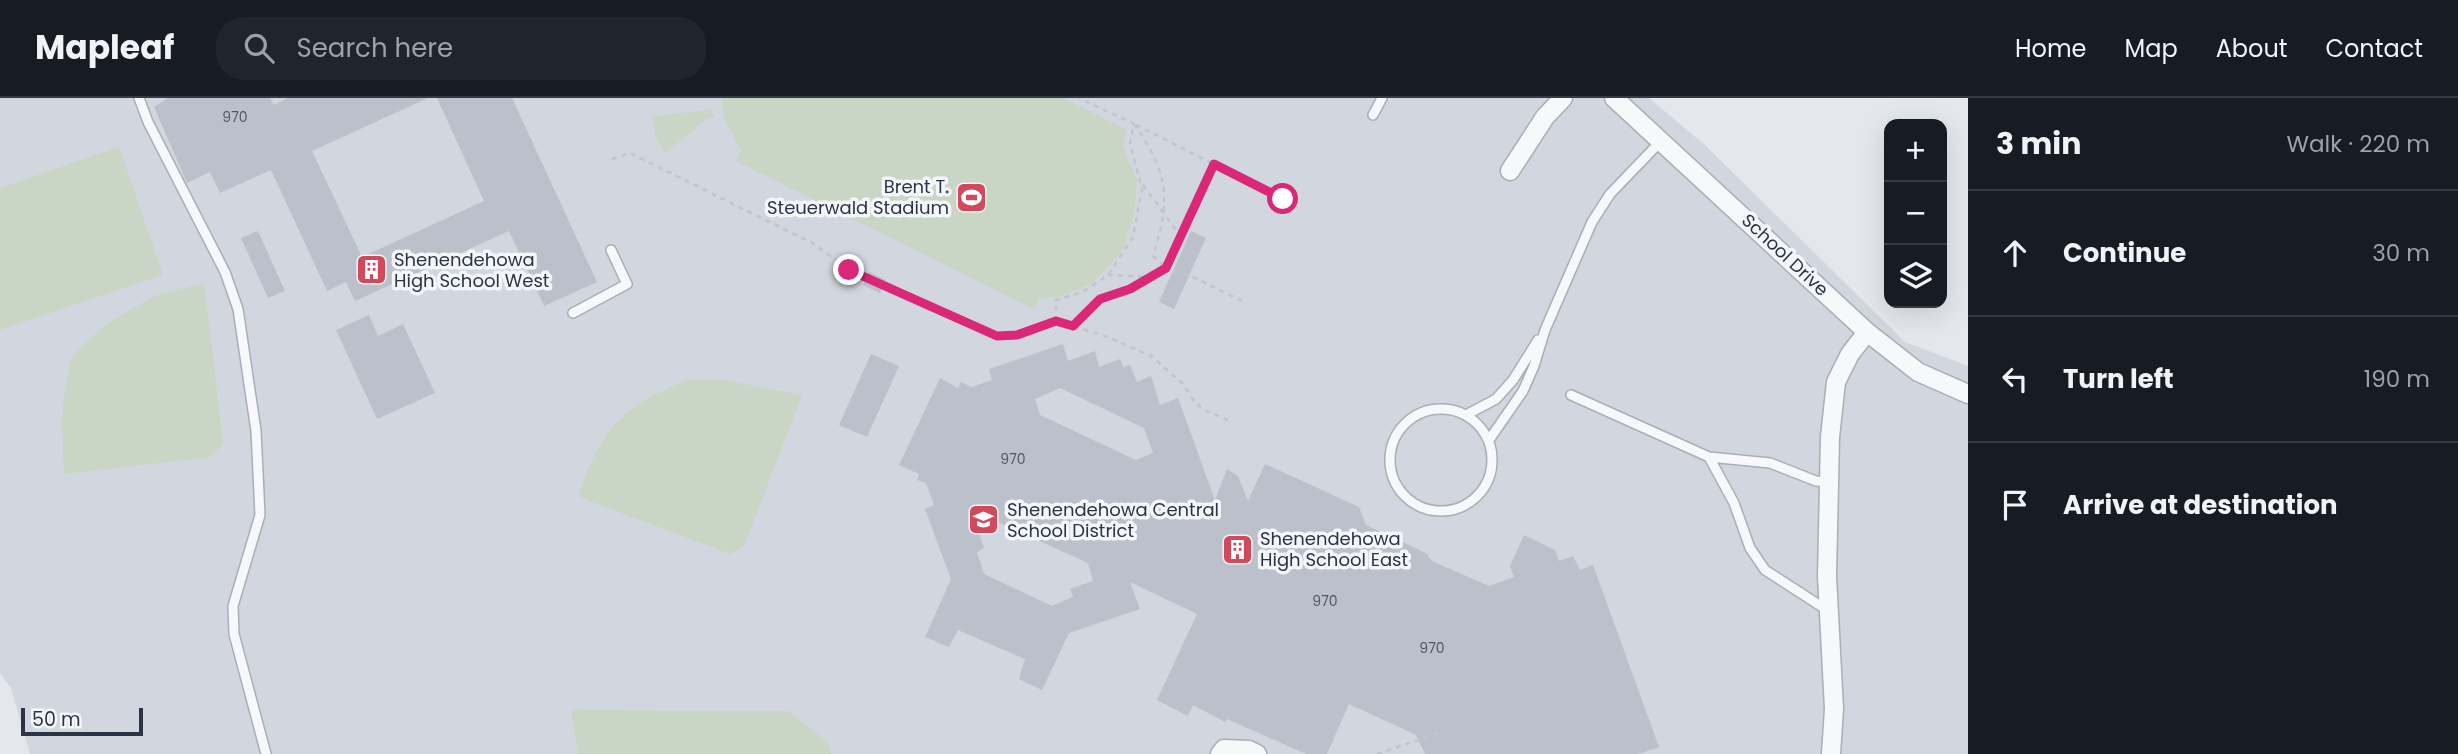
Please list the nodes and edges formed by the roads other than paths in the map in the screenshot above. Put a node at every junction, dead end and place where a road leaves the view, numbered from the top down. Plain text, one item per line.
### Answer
1 (139, 98) edge
2 (1382, 98) edge
3 (1563, 98) edge
4 (1614, 98) edge
5 (1374, 115) dead end
6 (1661, 141) junction
7 (1510, 171) dead end
8 (611, 250) dead end
9 (573, 313) dead end
10 (1545, 330) junction
11 (1867, 332) junction
12 (1968, 394) edge
13 (1571, 396) dead end
14 (1466, 415) junction
15 (1489, 440) junction
16 (1709, 457) junction
17 (1830, 482) junction
18 (1829, 611) junction
19 (266, 754) edge
20 (1220, 754) edge
21 (1257, 754) edge
22 (1831, 754) edge

1 - 19 lane
2 - 5 lane
3 - 7 street
4 - 6 street, School Drive
6 - 10 lane
6 - 11 street, School Drive
8 - 9 lane
10 - 14 lane
10 - 15 lane
11 - 12 street, School Drive
11 - 17 street
13 - 16 lane
14 - 15 lane
14 - 15 lane
16 - 17 lane
16 - 18 lane
17 - 18 street
18 - 22 street
20 - 21 street

